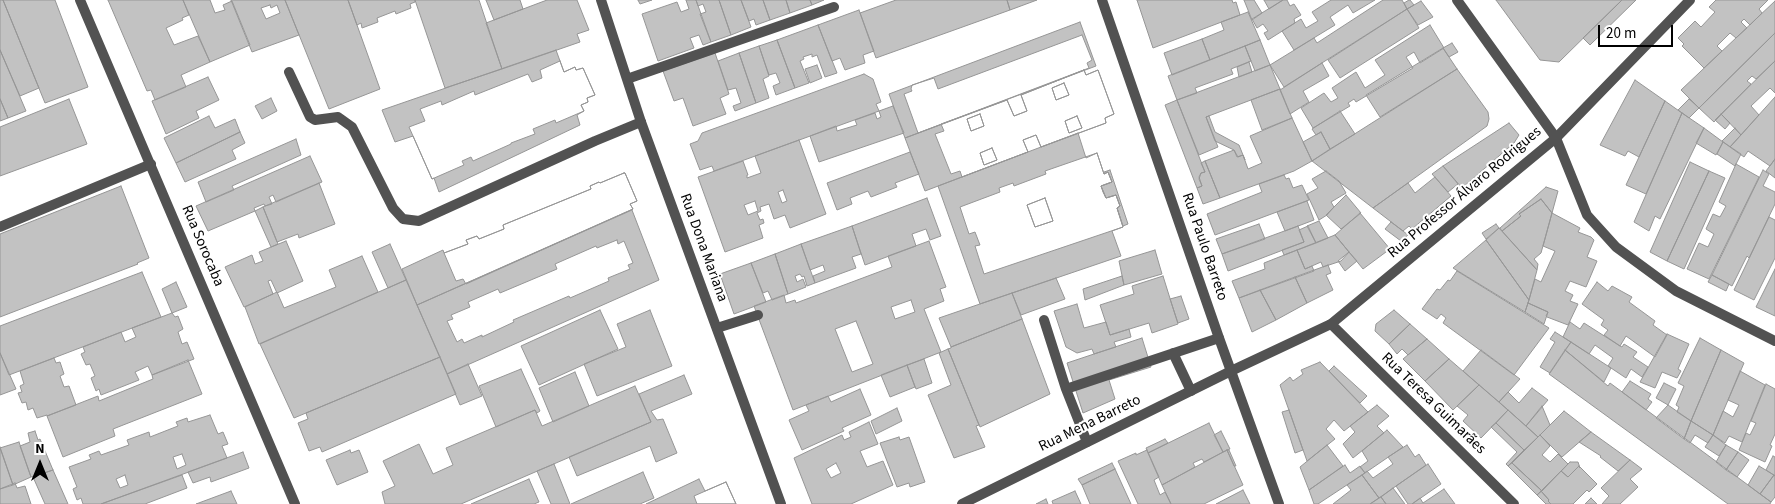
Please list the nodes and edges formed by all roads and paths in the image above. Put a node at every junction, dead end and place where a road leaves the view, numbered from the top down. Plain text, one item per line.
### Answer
1 (80, 0) edge
2 (601, 0) edge
3 (1102, 0) edge
4 (1457, 0) edge
5 (1690, 0) edge
6 (834, 7) dead end
7 (290, 72) dead end
8 (627, 79) junction
9 (640, 122) junction
10 (1556, 138) junction
11 (151, 164) junction
12 (0, 227) edge
13 (758, 315) dead end
14 (1044, 320) dead end
15 (1331, 324) junction
16 (717, 328) junction
17 (1219, 338) junction
18 (1775, 341) edge
19 (1173, 353) junction
20 (1231, 371) junction
21 (1066, 389) junction
22 (1191, 391) junction
23 (1087, 442) junction
24 (295, 504) edge
25 (782, 504) edge
26 (962, 504) edge
27 (1279, 504) edge
28 (1514, 504) edge

1 - 11 street, Rua Sorocaba
2 - 8 street, Rua Dona Mariana
3 - 17 street, Rua Paulo Barreto
4 - 10 street
5 - 10 street, Rua Professor Álvaro Rodrigues
6 - 8 street
7 - 9 street
8 - 9 street, Rua Dona Mariana
9 - 16 street, Rua Dona Mariana
10 - 15 street, Rua Professor Álvaro Rodrigues
10 - 18 street
11 - 12 street
11 - 24 street, Rua Sorocaba
13 - 16 street
14 - 21 street
15 - 20 street, Rua Professor Álvaro Rodrigues
15 - 28 street, Rua Teresa Guimarães
16 - 25 street, Rua Dona Mariana
17 - 19 street
17 - 20 street, Rua Paulo Barreto
19 - 21 street
19 - 22 street
20 - 22 street, Rua Mena Barreto
20 - 27 street, Rua Paulo Barreto
21 - 23 street
22 - 23 street, Rua Mena Barreto
23 - 26 street, Rua Mena Barreto

